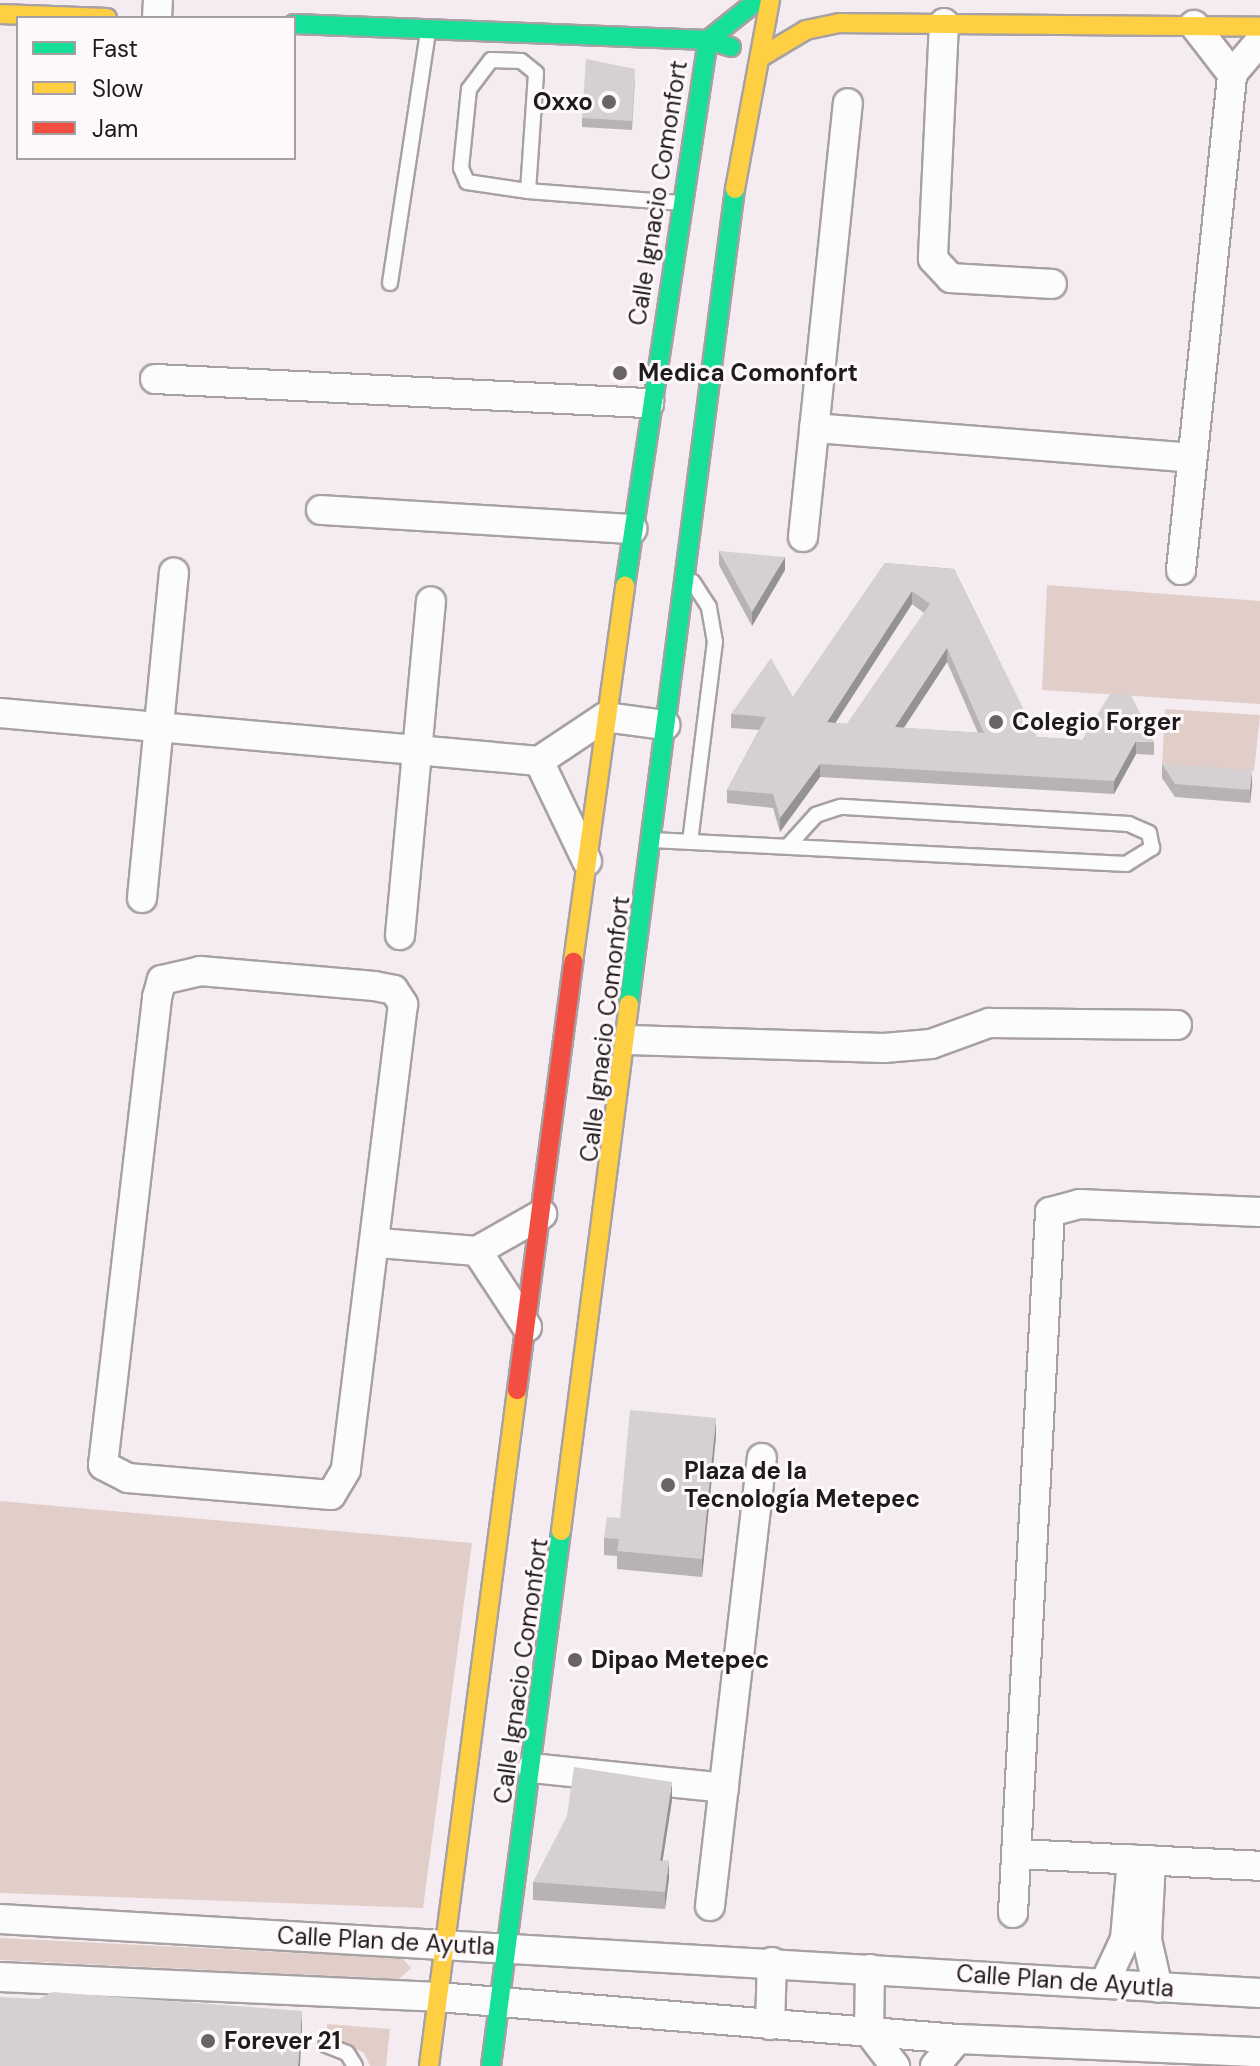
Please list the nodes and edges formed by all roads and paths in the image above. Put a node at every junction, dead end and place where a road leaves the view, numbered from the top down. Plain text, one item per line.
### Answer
1 (758, 0) edge
2 (770, 0) edge
3 (1128, 0) edge
4 (0, 14) edge
5 (54, 16) edge
6 (944, 23) junction
7 (1127, 23) junction
8 (296, 24) edge
9 (1194, 25) junction
10 (1260, 27) edge
11 (428, 29) junction
12 (708, 40) junction
13 (1260, 41) edge
14 (761, 57) junction
15 (1232, 74) junction
16 (848, 103) dead end
17 (528, 191) junction
18 (679, 203) junction
19 (390, 283) dead end
20 (1052, 284) dead end
21 (155, 379) dead end
22 (649, 403) junction
23 (814, 428) junction
24 (1192, 458) junction
25 (321, 510) dead end
26 (632, 529) junction
27 (803, 537) dead end
28 (685, 570) junction
29 (1181, 570) dead end
30 (174, 573) dead end
31 (431, 601) dead end
32 (0, 713) edge
33 (605, 717) junction
34 (665, 725) junction
35 (159, 727) junction
36 (418, 750) junction
37 (539, 761) junction
38 (651, 840) junction
39 (690, 842) junction
40 (788, 846) junction
41 (587, 861) junction
42 (142, 898) dead end
43 (400, 935) dead end
44 (1177, 1025) dead end
45 (629, 1040) junction
46 (1260, 1212) edge
47 (542, 1214) junction
48 (379, 1243) junction
49 (477, 1251) junction
50 (527, 1327) junction
51 (762, 1458) dead end
52 (532, 1768) junction
53 (724, 1788) junction
54 (1018, 1854) junction
55 (1141, 1860) junction
56 (1260, 1866) edge
57 (710, 1906) dead end
58 (1013, 1913) dead end
59 (0, 1919) edge
60 (1136, 1939) junction
61 (443, 1944) junction
62 (506, 1947) junction
63 (772, 1962) junction
64 (870, 1969) junction
65 (0, 1977) edge
66 (1105, 1982) junction
67 (1158, 1988) junction
68 (1260, 1993) edge
69 (438, 1997) junction
70 (500, 2003) junction
71 (770, 2025) junction
72 (869, 2032) junction
73 (958, 2039) junction
74 (326, 2045) dead end
75 (1260, 2052) edge
76 (355, 2066) edge
77 (429, 2066) edge
78 (491, 2066) edge
79 (895, 2066) edge
80 (935, 2066) edge

1 - 12 main road
2 - 14 main road, Calle Ignacio Comonfort
3 - 7 main road
4 - 5 main road
6 - 7 main road
6 - 14 main road
6 - 20 street
7 - 9 main road
8 - 11 main road
9 - 10 main road
9 - 15 street
11 - 12 main road
11 - 19 lane
12 - 14 main road
12 - 18 main road, Calle Ignacio Comonfort
13 - 15 street
14 - 28 main road, Calle Ignacio Comonfort
15 - 24 street
16 - 23 street
17 - 17 lane
17 - 18 lane
18 - 22 main road, Calle Ignacio Comonfort
21 - 22 street
22 - 26 main road, Calle Ignacio Comonfort
23 - 24 street
23 - 27 street
24 - 29 street
25 - 26 street
26 - 33 main road, Calle Ignacio Comonfort
28 - 34 main road, Calle Ignacio Comonfort
28 - 39 lane
30 - 35 street
31 - 36 street
32 - 35 street
33 - 34 street
33 - 37 street
33 - 41 main road, Calle Ignacio Comonfort
34 - 38 main road, Calle Ignacio Comonfort
35 - 36 street
35 - 42 street
36 - 37 street
36 - 43 street
37 - 41 street
38 - 39 lane
38 - 45 main road, Calle Ignacio Comonfort
39 - 40 lane
40 - 40 lane
41 - 47 main road, Calle Ignacio Comonfort
44 - 45 street
45 - 52 main road, Calle Ignacio Comonfort
46 - 54 street
47 - 49 street
47 - 50 main road, Calle Ignacio Comonfort
48 - 48 street
48 - 49 street
49 - 50 street
50 - 61 main road, Calle Ignacio Comonfort
51 - 53 street
52 - 53 street
52 - 62 main road, Calle Ignacio Comonfort
53 - 57 street
54 - 55 street
54 - 58 street
55 - 56 street
55 - 60 street
59 - 61 street, Calle Plan de Ayutla
60 - 66 street
60 - 67 street
61 - 62 street, Calle Plan de Ayutla
61 - 69 main road, Calle Ignacio Comonfort
62 - 63 street, Calle Plan de Ayutla
62 - 70 main road, Calle Ignacio Comonfort
63 - 64 street, Calle Plan de Ayutla
63 - 71 street
64 - 66 street, Calle Plan de Ayutla
64 - 72 street
65 - 69 street
66 - 67 street, Calle Plan de Ayutla
67 - 68 street, Calle Plan de Ayutla
69 - 70 street
69 - 77 main road, Calle Ignacio Comonfort
70 - 71 street
70 - 78 main road, Calle Ignacio Comonfort
71 - 72 street
72 - 73 street
72 - 79 street
73 - 75 street
73 - 80 street
74 - 76 lane

